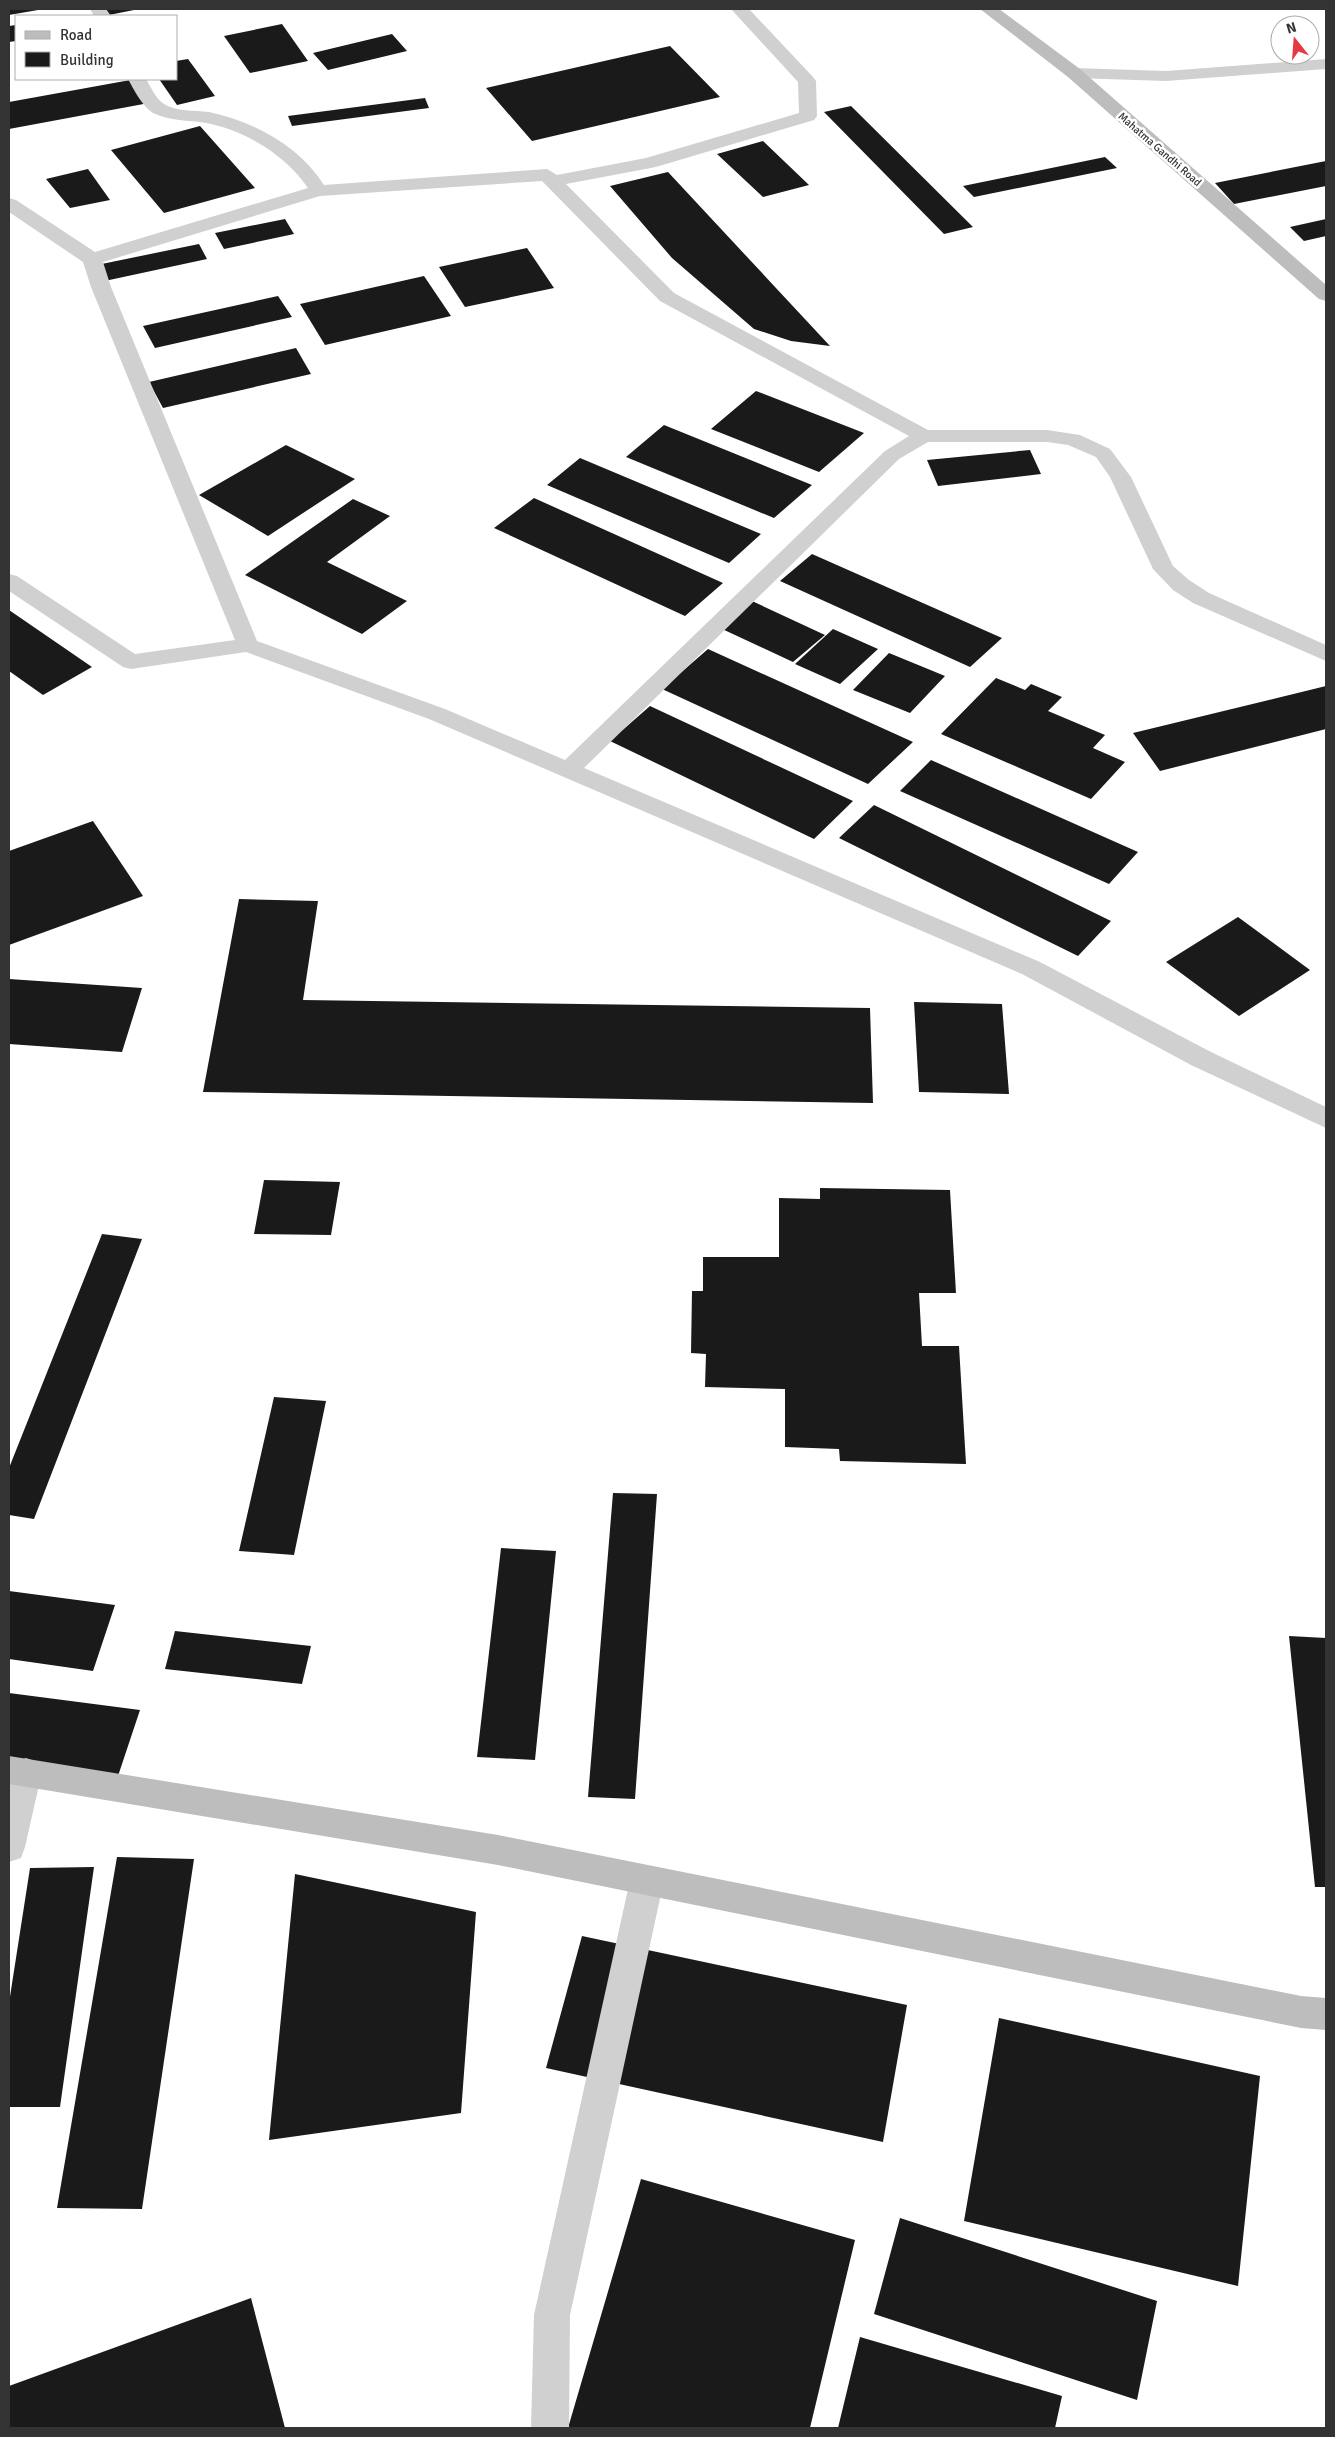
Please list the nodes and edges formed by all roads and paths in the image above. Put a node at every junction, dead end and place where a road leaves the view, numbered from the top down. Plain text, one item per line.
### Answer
1 (740, 9) edge
2 (988, 9) edge
3 (1326, 64) edge
4 (1074, 73) junction
5 (138, 80) edge
6 (553, 181) junction
7 (319, 191) junction
8 (9, 204) edge
9 (92, 259) junction
10 (1326, 295) edge
11 (924, 436) junction
12 (9, 581) edge
13 (248, 645) junction
14 (1326, 654) edge
15 (568, 770) junction
16 (1326, 1118) edge
17 (17, 1771) edge
18 (9, 1846) edge
19 (647, 1880) junction
20 (1326, 2014) edge
21 (550, 2428) edge

1 - 6 street
2 - 4 street, Mahatma Gandhi Road
3 - 4 street
4 - 10 street, Mahatma Gandhi Road
5 - 7 street
6 - 7 street
6 - 11 street
7 - 9 street
8 - 9 street
9 - 13 street
11 - 14 street
11 - 15 street
12 - 13 street
13 - 15 street
15 - 16 street
17 - 18 street
17 - 19 street
19 - 20 street
19 - 21 street

